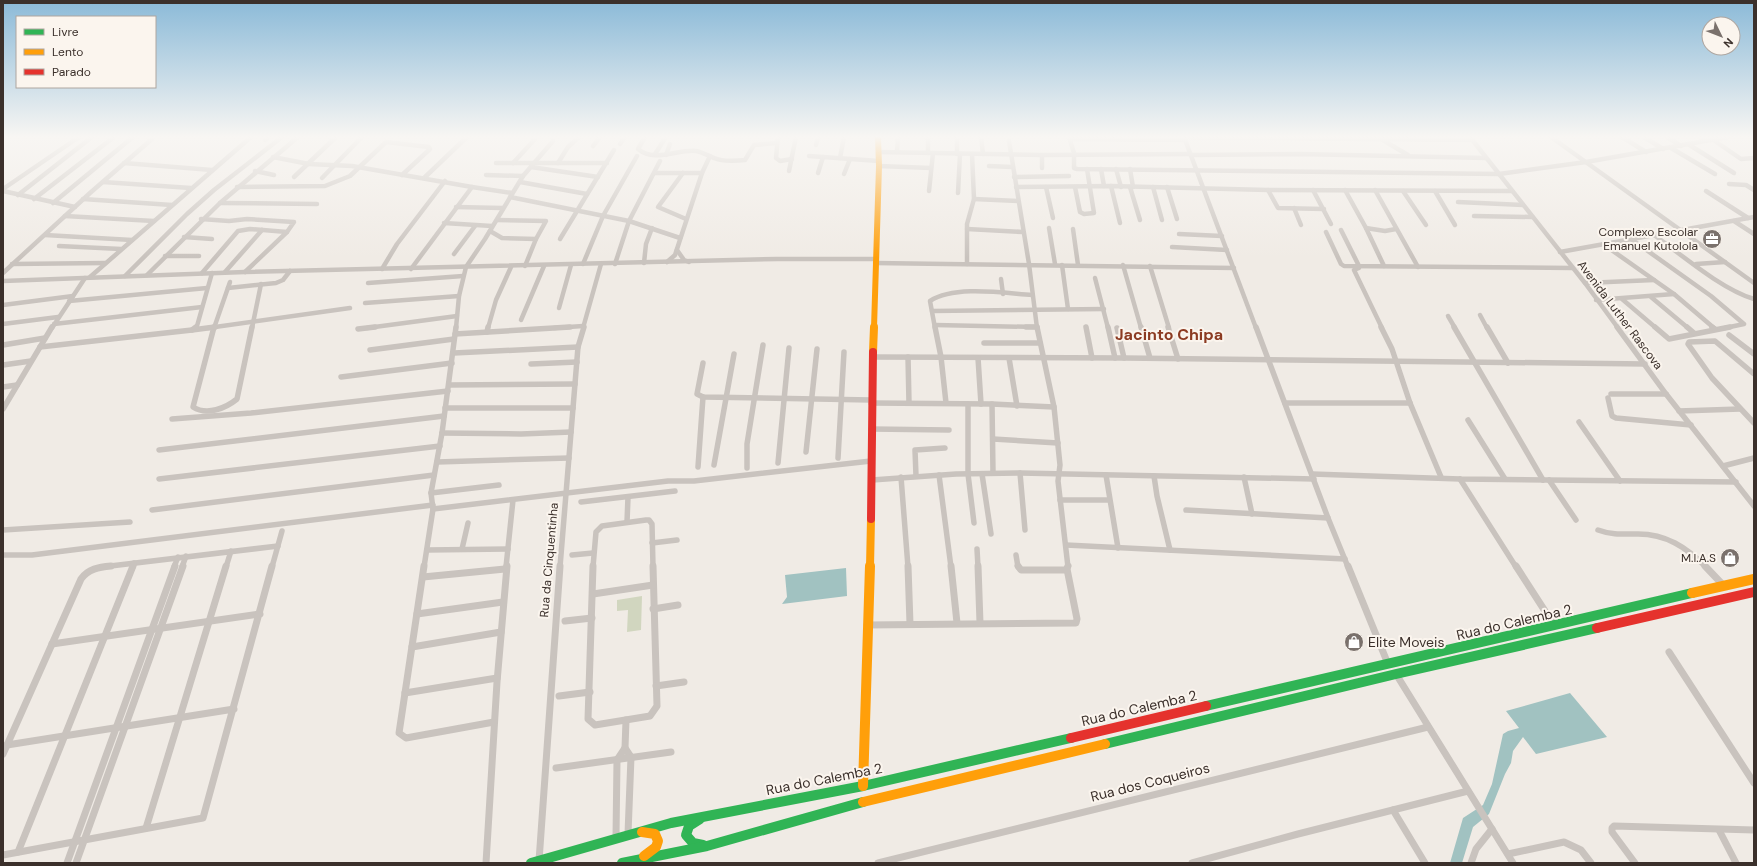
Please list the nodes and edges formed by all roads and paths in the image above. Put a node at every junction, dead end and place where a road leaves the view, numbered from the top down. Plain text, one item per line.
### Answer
1 (21, 177) edge
2 (40, 177) edge
3 (62, 177) edge
4 (84, 177) edge
5 (108, 177) edge
6 (203, 177) edge
7 (230, 177) edge
8 (248, 177) edge
9 (349, 177) edge
10 (420, 177) edge
11 (522, 177) edge
12 (598, 177) edge
13 (625, 177) edge
14 (653, 177) edge
15 (680, 177) edge
16 (700, 177) edge
17 (878, 177) edge
18 (930, 177) edge
19 (958, 177) edge
20 (973, 177) edge
21 (1014, 177) edge
22 (1087, 177) edge
23 (1102, 177) edge
24 (1118, 177) edge
25 (1130, 177) edge
26 (1200, 177) edge
27 (1502, 177) edge
28 (1607, 177) edge
29 (424, 178) joint
30 (445, 181) junction
31 (103, 182) junction
32 (520, 182) junction
33 (1729, 184) dead end
34 (1089, 186) junction
35 (1104, 186) junction
36 (1111, 186) junction
37 (1121, 186) junction
38 (237, 187) junction
39 (472, 187) junction
40 (1016, 187) junction
41 (1046, 187) junction
42 (1075, 187) junction
43 (1131, 187) junction
44 (1153, 187) junction
45 (191, 188) junction
46 (1167, 188) junction
47 (1204, 188) junction
48 (3, 190) edge
49 (1268, 190) junction
50 (1313, 190) junction
51 (1345, 190) junction
52 (1375, 190) junction
53 (1754, 190) edge
54 (929, 191) dead end
55 (1404, 191) junction
56 (1435, 191) junction
57 (1512, 191) junction
58 (1706, 191) dead end
59 (958, 193) dead end
60 (587, 194) junction
61 (18, 195) junction
62 (511, 195) junction
63 (34, 199) junction
64 (83, 199) junction
65 (974, 199) junction
66 (1018, 201) junction
67 (1458, 202) dead end
68 (53, 203) junction
69 (220, 203) junction
70 (317, 204) dead end
71 (172, 205) junction
72 (1523, 205) junction
73 (74, 207) junction
74 (456, 207) junction
75 (503, 208) junction
76 (1294, 208) junction
77 (1324, 209) junction
78 (577, 210) junction
79 (65, 216) junction
80 (603, 216) junction
81 (1474, 216) dead end
82 (1532, 217) junction
83 (1754, 217) edge
84 (1053, 218) dead end
85 (1177, 218) dead end
86 (1748, 218) junction
87 (201, 219) junction
88 (686, 219) junction
89 (154, 220) junction
90 (497, 220) junction
91 (1140, 220) dead end
92 (1162, 220) dead end
93 (629, 221) junction
94 (1734, 221) junction
95 (444, 223) junction
96 (1120, 223) dead end
97 (1331, 224) dead end
98 (1301, 225) dead end
99 (1426, 225) dead end
100 (1455, 225) dead end
101 (475, 226) junction
102 (652, 228) junction
103 (1050, 228) dead end
104 (1366, 228) junction
105 (491, 229) junction
106 (966, 229) junction
107 (1073, 229) dead end
108 (1396, 229) junction
109 (262, 230) junction
110 (1341, 230) dead end
111 (1680, 230) junction
112 (287, 232) junction
113 (1023, 232) junction
114 (1326, 232) dead end
115 (1179, 234) dead end
116 (1754, 234) edge
117 (46, 235) junction
118 (1654, 235) junction
119 (1222, 236) junction
120 (184, 237) junction
121 (680, 238) junction
122 (212, 239) dead end
123 (560, 239) dead end
124 (1632, 239) junction
125 (132, 240) junction
126 (536, 240) junction
127 (1603, 244) junction
128 (59, 246) dead end
129 (1172, 247) dead end
130 (121, 249) junction
131 (677, 250) junction
132 (1227, 250) junction
133 (1560, 252) junction
134 (454, 254) dead end
135 (165, 256) junction
136 (199, 256) dead end
137 (876, 261) junction
138 (667, 262) junction
139 (690, 262) junction
140 (1725, 262) junction
141 (105, 263) junction
142 (644, 263) junction
143 (12, 264) junction
144 (583, 264) junction
145 (601, 264) junction
146 (615, 264) junction
147 (966, 264) junction
148 (1029, 264) junction
149 (1055, 264) junction
150 (1062, 264) junction
151 (1696, 264) junction
152 (571, 265) junction
153 (1078, 265) junction
154 (1123, 265) junction
155 (525, 266) junction
156 (544, 266) junction
157 (1150, 266) junction
158 (1359, 266) junction
159 (1384, 266) junction
160 (466, 267) junction
161 (511, 267) junction
162 (1418, 267) junction
163 (1234, 268) junction
164 (1572, 268) junction
165 (382, 269) junction
166 (411, 269) junction
167 (290, 271) junction
168 (225, 272) junction
169 (245, 272) junction
170 (3, 273) edge
171 (202, 273) junction
172 (212, 273) junction
173 (147, 275) junction
174 (125, 276) junction
175 (463, 276) junction
176 (87, 277) junction
177 (1095, 278) dead end
178 (1001, 279) dead end
179 (1654, 280) junction
180 (3, 281) edge
181 (230, 282) dead end
182 (368, 283) dead end
183 (1585, 283) junction
184 (1754, 283) edge
185 (260, 284) junction
186 (207, 288) junction
187 (228, 288) junction
188 (1003, 294) junction
189 (1674, 294) junction
190 (1032, 295) junction
191 (459, 296) junction
192 (1651, 297) junction
193 (71, 299) junction
194 (1622, 299) junction
195 (1754, 299) edge
196 (1596, 300) junction
197 (365, 303) dead end
198 (3, 305) edge
199 (202, 307) junction
200 (350, 308) dead end
201 (559, 308) dead end
202 (1068, 309) junction
203 (1104, 309) junction
204 (932, 310) junction
205 (1035, 311) junction
206 (1480, 315) dead end
207 (456, 316) junction
208 (1448, 316) dead end
209 (58, 317) junction
210 (521, 320) dead end
211 (253, 322) junction
212 (3, 324) edge
213 (54, 324) junction
214 (583, 326) junction
215 (936, 326) junction
216 (1037, 327) junction
217 (1086, 327) dead end
218 (214, 328) junction
219 (1117, 328) dead end
220 (358, 329) dead end
221 (1715, 329) junction
222 (192, 330) junction
223 (487, 332) junction
224 (1694, 333) junction
225 (1729, 335) dead end
226 (454, 337) junction
227 (45, 338) junction
228 (984, 343) dead end
229 (1040, 343) junction
230 (3, 344) edge
231 (762, 345) dead end
232 (40, 347) junction
233 (578, 347) junction
234 (788, 348) dead end
235 (370, 350) dead end
236 (817, 350) dead end
237 (844, 352) dead end
238 (454, 353) junction
239 (734, 354) dead end
240 (1754, 354) edge
241 (872, 357) junction
242 (908, 357) junction
243 (941, 357) junction
244 (978, 358) junction
245 (1009, 358) junction
246 (1092, 358) junction
247 (1115, 358) junction
248 (1124, 358) junction
249 (1150, 358) junction
250 (1044, 359) junction
251 (1178, 359) junction
252 (31, 361) junction
253 (1269, 361) junction
254 (1396, 361) junction
255 (577, 362) junction
256 (1475, 362) junction
257 (452, 363) junction
258 (702, 363) dead end
259 (1508, 363) junction
260 (531, 364) dead end
261 (1645, 364) junction
262 (3, 365) edge
263 (1754, 374) edge
264 (341, 377) dead end
265 (575, 384) junction
266 (18, 385) junction
267 (3, 387) edge
268 (448, 388) junction
269 (1666, 394) junction
270 (703, 397) junction
271 (726, 398) junction
272 (754, 398) junction
273 (783, 398) junction
274 (813, 399) junction
275 (841, 400) junction
276 (871, 402) junction
277 (909, 403) junction
278 (946, 403) junction
279 (1285, 403) junction
280 (1410, 403) junction
281 (968, 404) junction
282 (981, 404) junction
283 (992, 404) junction
284 (1017, 406) junction
285 (1054, 407) junction
286 (445, 408) junction
287 (573, 408) junction
288 (3, 409) edge
289 (1740, 409) junction
290 (1679, 411) junction
291 (444, 416) junction
292 (172, 419) dead end
293 (1468, 420) dead end
294 (1579, 422) dead end
295 (1754, 423) edge
296 (1691, 425) junction
297 (871, 429) junction
298 (949, 430) dead end
299 (571, 432) junction
300 (442, 433) junction
301 (993, 439) junction
302 (1058, 443) junction
303 (440, 446) junction
304 (945, 448) dead end
305 (159, 450) dead end
306 (806, 452) dead end
307 (569, 458) junction
308 (838, 458) dead end
309 (1754, 458) edge
310 (871, 461) junction
311 (437, 462) junction
312 (778, 463) dead end
313 (714, 465) dead end
314 (1723, 466) junction
315 (698, 467) dead end
316 (747, 468) dead end
317 (993, 473) junction
318 (1020, 473) junction
319 (1059, 473) junction
320 (968, 474) junction
321 (982, 474) junction
322 (434, 475) junction
323 (939, 475) junction
324 (1106, 475) junction
325 (916, 476) junction
326 (1154, 476) junction
327 (901, 477) junction
328 (1313, 477) junction
329 (1441, 477) junction
330 (1244, 478) junction
331 (159, 479) dead end
332 (1460, 479) junction
333 (1505, 479) junction
334 (872, 480) junction
335 (1546, 480) junction
336 (1620, 481) junction
337 (1736, 482) junction
338 (499, 485) dead end
339 (675, 491) dead end
340 (431, 493) junction
341 (566, 494) junction
342 (628, 497) junction
343 (513, 500) junction
344 (1060, 500) junction
345 (1109, 500) junction
346 (581, 502) dead end
347 (1754, 506) edge
348 (433, 507) junction
349 (152, 510) dead end
350 (1186, 510) dead end
351 (1252, 514) junction
352 (1328, 518) junction
353 (1576, 520) dead end
354 (130, 522) dead end
355 (627, 522) junction
356 (468, 523) dead end
357 (974, 523) dead end
358 (3, 530) edge
359 (1025, 530) dead end
360 (1598, 530) dead end
361 (282, 531) dead end
362 (991, 534) dead end
363 (677, 540) dead end
364 (652, 543) junction
365 (1066, 545) junction
366 (278, 546) junction
367 (1118, 548) junction
368 (462, 549) junction
369 (508, 549) junction
370 (978, 549) dead end
371 (427, 550) junction
372 (1170, 550) junction
373 (231, 551) junction
374 (593, 553) junction
375 (3, 555) edge
376 (572, 555) dead end
377 (1016, 555) dead end
378 (186, 556) junction
379 (178, 557) junction
380 (1345, 559) junction
381 (134, 563) junction
382 (505, 569) junction
383 (1067, 569) junction
384 (423, 577) junction
385 (1754, 579) edge
386 (653, 585) junction
387 (1724, 586) junction
388 (1754, 592) edge
389 (593, 594) junction
390 (503, 602) junction
391 (678, 606) dead end
392 (653, 609) junction
393 (260, 614) junction
394 (417, 614) junction
395 (592, 618) junction
396 (210, 620) junction
397 (565, 620) dead end
398 (957, 623) junction
399 (980, 623) junction
400 (910, 624) junction
401 (867, 625) junction
402 (1554, 625) junction
403 (161, 628) junction
404 (153, 629) junction
405 (501, 632) junction
406 (104, 636) junction
407 (52, 644) junction
408 (412, 647) junction
409 (1669, 652) dead end
410 (1388, 664) junction
411 (1396, 674) junction
412 (497, 678) junction
413 (684, 682) dead end
414 (656, 686) junction
415 (590, 692) junction
416 (405, 693) junction
417 (559, 696) dead end
418 (234, 709) junction
419 (179, 718) junction
420 (626, 720) junction
421 (494, 722) junction
422 (125, 726) junction
423 (1428, 726) junction
424 (116, 727) junction
425 (63, 736) junction
426 (7, 746) junction
427 (625, 748) junction
428 (671, 752) dead end
429 (3, 754) edge
430 (631, 757) junction
431 (617, 760) junction
432 (556, 768) dead end
433 (1754, 783) edge
434 (863, 786) junction
435 (1468, 791) junction
436 (1393, 810) junction
437 (706, 816) junction
438 (146, 828) junction
439 (1492, 829) junction
440 (1719, 830) junction
441 (1754, 830) edge
442 (638, 831) junction
443 (628, 834) junction
444 (616, 837) junction
445 (85, 839) junction
446 (75, 841) junction
447 (707, 846) junction
448 (18, 852) junction
449 (1508, 854) junction
450 (3, 855) edge
451 (638, 859) junction
452 (535, 862) edge
453 (67, 863) edge
454 (76, 863) edge
455 (486, 863) edge
456 (622, 863) edge
457 (878, 863) edge
458 (1192, 863) edge
459 (1425, 863) edge
460 (1470, 863) edge
461 (1513, 863) edge
462 (1591, 863) edge
463 (1635, 863) edge
464 (1736, 863) edge

1 - 48 street
2 - 61 street
3 - 63 street
4 - 68 street
5 - 31 street
6 - 45 street
7 - 174 street
8 - 38 street
9 - 38 street
10 - 29 street
11 - 32 street
12 - 60 street
13 - 80 street
14 - 93 street
15 - 88 street
16 - 88 street
17 - 137 main road
18 - 54 street
19 - 59 street
20 - 65 street
21 - 40 street
22 - 34 street
23 - 35 street
24 - 37 street
25 - 43 street
26 - 47 street
27 - 57 street, Avenida Luther Rascova
28 - 111 street
29 - 30 street
30 - 39 street
30 - 165 street
31 - 45 street
31 - 64 street
32 - 60 street
32 - 62 street
33 - 53 street
34 - 35 street
34 - 42 street
34 - 42 street
35 - 36 street
36 - 37 street
36 - 96 street
37 - 43 street
38 - 69 street
39 - 62 street
39 - 74 street
40 - 41 street
40 - 66 street
41 - 42 street
41 - 84 street
43 - 44 street
43 - 91 street
44 - 46 street
44 - 92 street
45 - 71 street
46 - 47 street
46 - 85 street
47 - 49 street
47 - 119 street
48 - 61 street
49 - 50 street
49 - 76 street
50 - 51 street
50 - 77 street
51 - 52 street
51 - 104 street
52 - 55 street
52 - 108 street
55 - 56 street
55 - 99 street
56 - 57 street
56 - 100 street
57 - 72 street, Avenida Luther Rascova
58 - 86 street
60 - 78 street
61 - 63 street
62 - 75 street
62 - 78 street
63 - 68 street
64 - 71 street
64 - 73 street
65 - 66 street
65 - 106 street
66 - 113 street
67 - 72 street
68 - 73 street
69 - 70 street
69 - 87 street
71 - 89 street
72 - 82 street, Avenida Luther Rascova
73 - 79 street
74 - 75 street
74 - 95 street
75 - 90 street
76 - 77 street
76 - 98 street
77 - 97 street
78 - 80 street
78 - 123 street
79 - 89 street
79 - 117 street
80 - 93 street
80 - 144 street
81 - 82 street
82 - 133 street, Avenida Luther Rascova
83 - 86 street
86 - 94 street
87 - 112 street
87 - 120 street
88 - 121 street
89 - 125 street
90 - 105 street
90 - 126 street
93 - 102 street
93 - 146 street
94 - 111 street
94 - 116 street
95 - 101 street
95 - 166 street
101 - 105 street
101 - 134 street
102 - 121 street
102 - 142 street
103 - 149 street
104 - 108 street
104 - 159 street
105 - 126 street
105 - 160 street
106 - 113 street
106 - 147 street
107 - 153 street
108 - 162 street
109 - 112 street
109 - 168 street
109 - 171 street
110 - 158 street
111 - 118 street
111 - 140 street
112 - 169 street
113 - 148 street
114 - 158 street
115 - 119 street
117 - 125 street
117 - 143 street
118 - 124 street
118 - 151 street
119 - 132 street
120 - 122 street
120 - 135 street
121 - 131 street
124 - 127 street
124 - 221 street
125 - 130 street
126 - 155 street
127 - 133 street
127 - 179 street
128 - 130 street
129 - 132 street
130 - 141 street
131 - 138 street
131 - 139 street
132 - 163 street
133 - 164 street, Avenida Luther Rascova
135 - 136 street
135 - 173 street
137 - 139 street
137 - 147 street
137 - 241 main road
138 - 139 street
138 - 142 street
140 - 151 street
140 - 184 street
141 - 143 street
141 - 176 street
142 - 146 street
143 - 170 street
144 - 145 street
144 - 152 street
145 - 146 street
145 - 214 street, Rua da Cinquentinha
147 - 148 street
148 - 149 street
148 - 190 street
149 - 150 street
150 - 153 street
150 - 202 street
151 - 195 street
152 - 156 street
152 - 201 street
153 - 154 street
154 - 157 street
154 - 249 street
155 - 156 street
155 - 161 street
156 - 210 street
157 - 163 street
157 - 251 street
158 - 159 street
158 - 254 street
159 - 162 street
160 - 161 street
160 - 166 street
160 - 175 street
161 - 223 street
162 - 164 street
163 - 253 street
164 - 183 street, Avenida Luther Rascova
165 - 166 street
165 - 167 street
167 - 169 street
167 - 185 street
168 - 169 street
168 - 172 street
171 - 172 street
171 - 173 street
172 - 186 street
173 - 174 street
174 - 176 street
175 - 182 street
175 - 191 street
176 - 180 street
176 - 193 street
177 - 203 street
178 - 188 street
179 - 183 street
179 - 189 street
181 - 187 street
183 - 196 street, Avenida Luther Rascova
185 - 187 street
185 - 211 street
186 - 193 street
186 - 199 street
187 - 218 street
188 - 190 street
188 - 204 street
189 - 192 street
189 - 221 street
190 - 205 street
191 - 197 street
191 - 207 street
192 - 194 street
192 - 224 street
193 - 198 street
193 - 209 street
194 - 196 street
194 - 224 street
196 - 261 street, Avenida Luther Rascova
199 - 213 street
199 - 222 street
200 - 211 street
202 - 203 street
202 - 205 street
203 - 247 street
204 - 205 street
204 - 215 street
205 - 216 street
206 - 259 street
207 - 220 street
207 - 226 street
208 - 256 street
209 - 212 street
209 - 213 street
211 - 218 street
211 - 218 street
213 - 227 street
214 - 223 street
214 - 233 street, Rua da Cinquentinha
215 - 216 street
215 - 243 street
216 - 229 street
217 - 246 street
218 - 222 street
219 - 248 street
221 - 224 street
222 - 232 street
223 - 226 street
225 - 240 street
226 - 235 street
226 - 238 street
227 - 230 street
227 - 232 street
228 - 229 street
229 - 250 street
231 - 272 street
232 - 252 street
233 - 238 street
233 - 255 street, Rua da Cinquentinha
234 - 273 street
236 - 274 street
237 - 275 street
238 - 257 street
239 - 271 street
241 - 242 street
241 - 276 main road
242 - 243 street
242 - 277 street
243 - 244 street
243 - 278 street
244 - 245 street
244 - 282 street
245 - 250 street
245 - 284 street
246 - 247 street
246 - 250 street
247 - 248 street
248 - 249 street
249 - 251 street
250 - 285 street
251 - 253 street
252 - 262 street
252 - 266 street
253 - 254 street
253 - 279 street
254 - 256 street
254 - 280 street
255 - 260 street
255 - 265 street, Rua da Cinquentinha
256 - 259 street
256 - 335 street
257 - 264 street
257 - 268 street
258 - 270 street
259 - 261 street
261 - 269 street, Avenida Luther Rascova
263 - 289 street
265 - 268 street
265 - 287 street, Rua da Cinquentinha
266 - 267 street
266 - 288 street
268 - 286 street
268 - 292 street
269 - 290 street, Avenida Luther Rascova
269 - 296 street
270 - 271 street
270 - 315 street
271 - 272 street
271 - 313 street
272 - 273 street
272 - 316 street
273 - 274 street
273 - 312 street
274 - 275 street
274 - 306 street
275 - 276 street
275 - 308 street
276 - 277 street
276 - 297 main road
277 - 278 street
278 - 281 street
279 - 280 street
279 - 328 street
280 - 329 street
281 - 282 street
281 - 320 street
282 - 283 street
283 - 284 street
283 - 301 street
284 - 285 street
285 - 302 street
286 - 287 street
286 - 291 street
287 - 299 street, Rua da Cinquentinha
289 - 290 street
289 - 295 street
290 - 296 street, Avenida Luther Rascova
291 - 300 street
291 - 305 street
293 - 333 street
294 - 336 street
296 - 314 street, Avenida Luther Rascova
297 - 298 street
297 - 310 main road
299 - 300 street
299 - 307 street, Rua da Cinquentinha
300 - 303 street
301 - 302 street
301 - 317 street
302 - 319 street
303 - 311 street
303 - 331 street
304 - 325 street
307 - 311 street
307 - 341 street, Rua da Cinquentinha
309 - 314 street
310 - 334 main road
310 - 341 street
311 - 322 street
314 - 337 street, Avenida Luther Rascova
317 - 318 street
317 - 321 street
318 - 319 street
318 - 359 street
319 - 324 street
319 - 344 street
320 - 321 street
320 - 323 street
320 - 357 street
321 - 362 street
322 - 340 street
322 - 349 street
323 - 325 street
323 - 398 street
324 - 326 street
324 - 345 street
325 - 327 street
326 - 330 street
326 - 372 street
327 - 334 street
327 - 400 street
328 - 329 street
328 - 330 street
328 - 352 street
329 - 332 street
330 - 351 street
332 - 333 street
332 - 402 street
333 - 335 street
334 - 401 main road
335 - 336 street
335 - 353 street
336 - 337 street
337 - 347 street, Avenida Luther Rascova
338 - 340 street
339 - 342 street
340 - 348 street
341 - 343 street
341 - 452 street, Rua da Cinquentinha
342 - 346 street
342 - 355 street
343 - 348 street
343 - 369 street
344 - 345 street
344 - 365 street
345 - 367 street
348 - 371 street
348 - 375 street
350 - 351 street
351 - 352 street
352 - 380 street
354 - 358 street
355 - 364 street
355 - 374 street
356 - 368 street
360 - 387 street
361 - 366 street
363 - 364 street
364 - 386 street
365 - 367 street
365 - 383 street
366 - 373 street
366 - 393 street
367 - 372 street
368 - 369 street
368 - 371 street
369 - 382 street
370 - 399 street
371 - 384 street
372 - 380 street
373 - 378 street
373 - 396 street
374 - 376 street
374 - 389 street
377 - 383 street
378 - 379 street
378 - 403 street
379 - 381 street
379 - 404 street
380 - 410 street
381 - 406 street
381 - 407 street
382 - 384 street
382 - 390 street
383 - 399 street
384 - 394 street
385 - 387 main road, Rua do Calemba 2
386 - 389 street
386 - 392 street
387 - 402 main road, Rua do Calemba 2
388 - 411 main road, Rua do Calemba 2
389 - 395 street
390 - 394 street
390 - 405 street
391 - 392 street
392 - 414 street
393 - 396 street
393 - 418 street
394 - 408 street
395 - 397 street
395 - 415 street
396 - 403 street
396 - 419 street
398 - 399 street
398 - 400 street
400 - 401 street
401 - 434 main road
402 - 410 main road, Rua do Calemba 2
403 - 404 street
403 - 422 street
404 - 406 street
404 - 424 street
405 - 408 street
405 - 412 street
406 - 407 street
406 - 425 street
407 - 426 street
408 - 416 street
409 - 433 street
410 - 434 main road, Rua do Calemba 2
411 - 423 street
411 - 447 main road, Rua do Calemba 2
412 - 416 street
412 - 421 street
413 - 414 street
414 - 420 street
415 - 417 street
415 - 420 street
416 - 421 street
418 - 419 street
418 - 438 street
419 - 422 street
419 - 438 street
420 - 427 street
421 - 455 street
422 - 424 street
422 - 445 street
423 - 435 street
423 - 457 street, Rua dos Coqueiros
424 - 425 street
424 - 446 street
425 - 426 street
425 - 448 street
426 - 429 street
427 - 430 street
427 - 431 street
428 - 430 street
430 - 431 street
430 - 443 street
431 - 432 street
431 - 444 street
434 - 437 main road, Rua do Calemba 2
435 - 436 street
435 - 439 street
436 - 458 street
436 - 459 street
437 - 442 main road, Rua do Calemba 2
437 - 447 main road
438 - 445 street
439 - 449 street
439 - 460 street
440 - 441 street
440 - 463 street
440 - 464 street
442 - 443 main road, Rua do Calemba 2
442 - 451 main road
443 - 444 main road, Rua do Calemba 2
444 - 452 main road, Rua do Calemba 2
445 - 446 street
445 - 454 street
446 - 448 street
446 - 453 street
447 - 451 main road, Rua do Calemba 2
448 - 450 street
449 - 461 street
449 - 462 street
451 - 456 main road, Rua do Calemba 2

